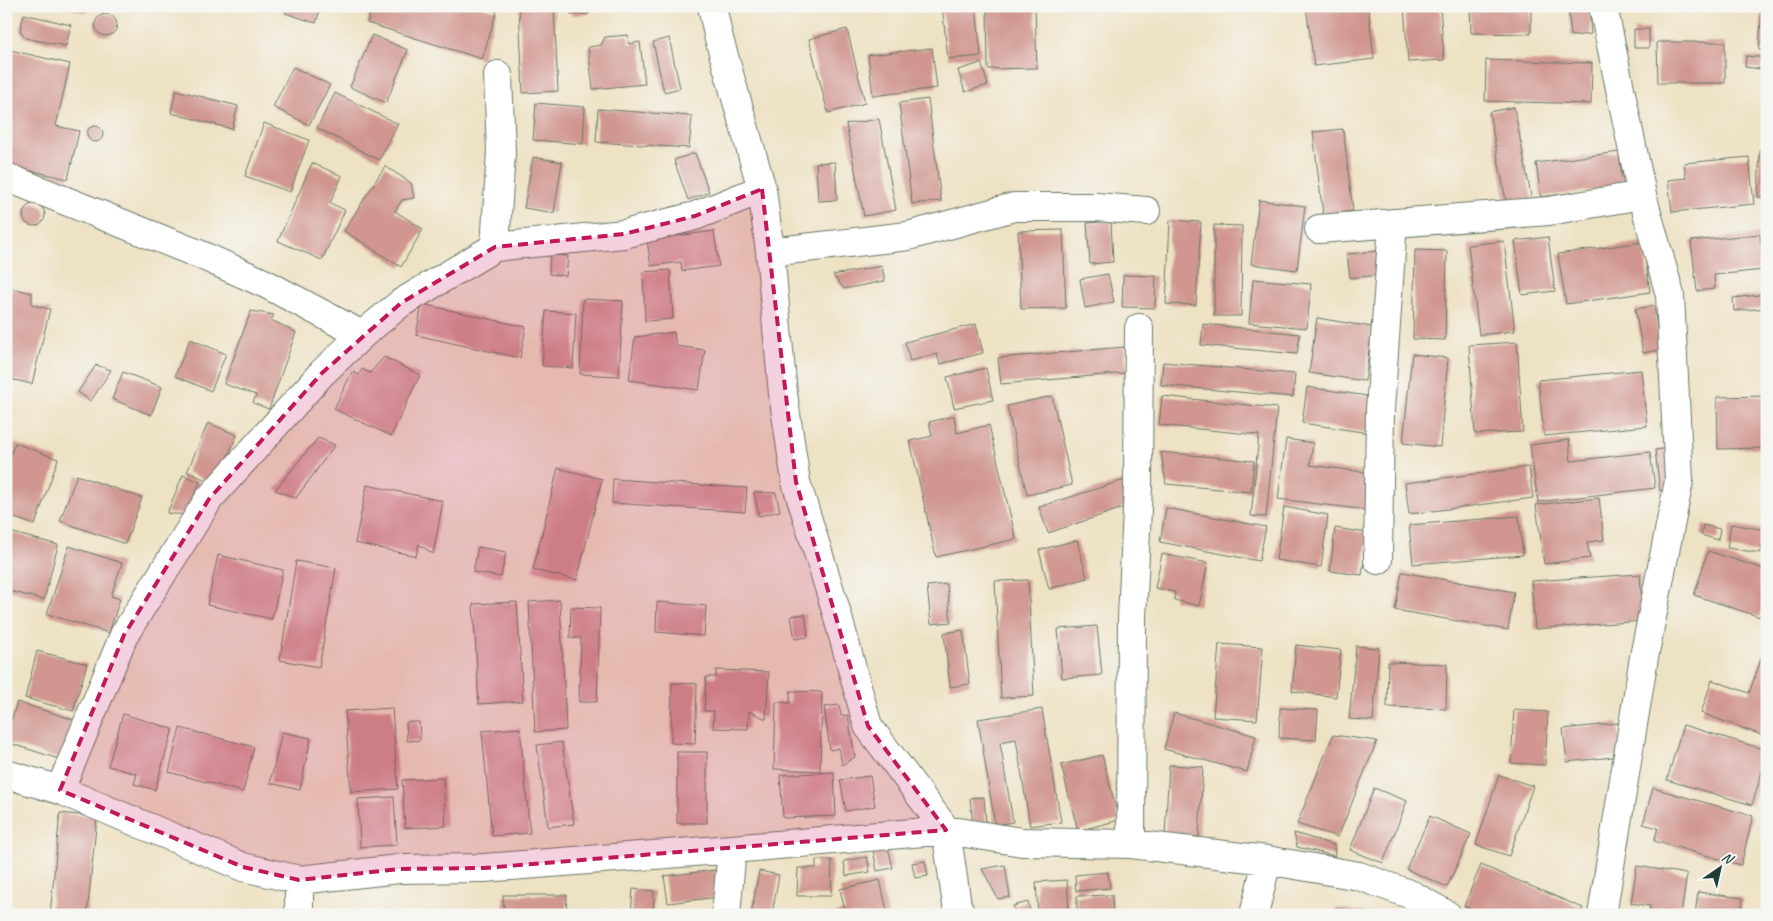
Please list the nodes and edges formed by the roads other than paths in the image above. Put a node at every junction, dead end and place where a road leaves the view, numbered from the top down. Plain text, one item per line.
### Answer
1 (712, 6) edge
2 (730, 6) edge
3 (1603, 6) edge
4 (718, 35) junction
5 (498, 75) dead end
6 (6, 177) edge
7 (762, 190) junction
8 (1642, 195) junction
9 (1146, 211) dead end
10 (1393, 223) junction
11 (1318, 229) dead end
12 (495, 247) junction
13 (770, 252) junction
14 (1139, 328) dead end
15 (362, 336) junction
16 (1378, 560) dead end
17 (6, 774) edge
18 (60, 790) junction
19 (946, 830) junction
20 (1131, 844) junction
21 (732, 849) junction
22 (1267, 860) junction
23 (299, 880) junction
24 (298, 915) edge
25 (726, 915) edge
26 (961, 915) edge
27 (1254, 915) edge
28 (1447, 915) edge
29 (1602, 915) edge

1 - 4 street
2 - 4 street
3 - 8 street
4 - 7 street
5 - 12 street
6 - 15 street
7 - 12 street
7 - 13 street
8 - 10 street
8 - 29 street
9 - 13 street
10 - 11 street
10 - 16 street
12 - 15 street
13 - 19 street
14 - 20 street
15 - 18 street
17 - 18 street
18 - 23 street
19 - 20 street
19 - 21 street
19 - 26 street
20 - 22 street
21 - 23 street
21 - 25 street
22 - 27 street
22 - 28 street
23 - 24 street

